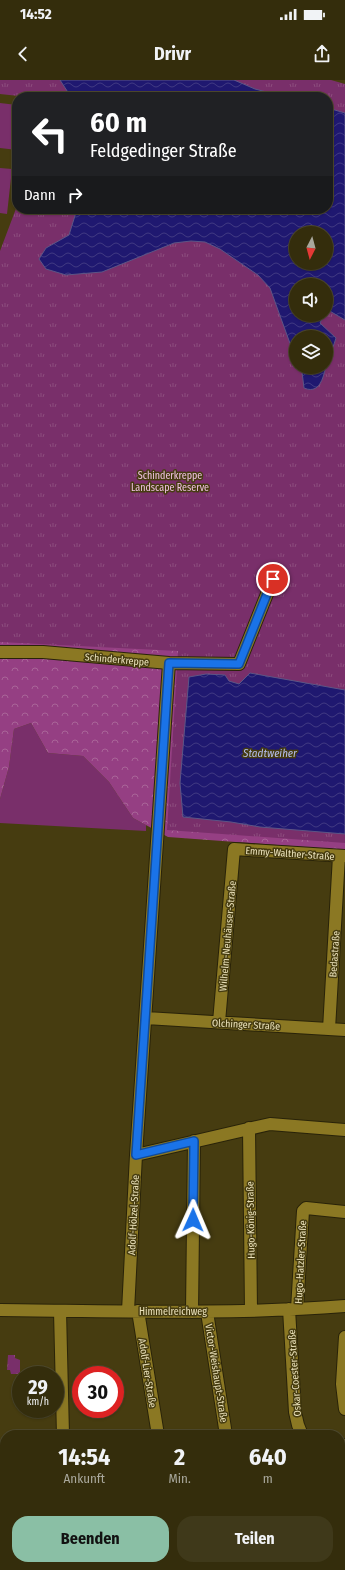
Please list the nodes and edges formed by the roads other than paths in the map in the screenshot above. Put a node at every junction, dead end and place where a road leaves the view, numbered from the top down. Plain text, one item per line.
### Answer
1 (273, 579) dead end
2 (0, 652) edge
3 (169, 663) junction
4 (234, 849) joint
5 (342, 856) edge
6 (146, 1018) junction
7 (219, 1022) junction
8 (328, 1028) junction
9 (345, 1030) edge
10 (249, 1128) junction
11 (345, 1130) edge
12 (194, 1141) junction
13 (136, 1155) junction
14 (345, 1212) edge
15 (345, 1306) edge
16 (293, 1309) junction
17 (0, 1310) edge
18 (60, 1311) junction
19 (133, 1311) junction
20 (252, 1311) junction
21 (192, 1312) junction
22 (207, 1312) junction
23 (345, 1337) edge
24 (345, 1409) edge
25 (63, 1430) edge
26 (157, 1430) edge
27 (225, 1430) edge
28 (300, 1430) edge

1 - 3 street, Schinderkreppe
2 - 3 street, Schinderkreppe
3 - 6 street, Adolf-Hölzel-Straße
4 - 5 street, Emmy-Walther-Straße
4 - 7 street, Wilhelm-Neuhäuser-Straße
5 - 8 street, Bedastraße
6 - 7 street, Olchinger Straße
6 - 13 street, Adolf-Hölzel-Straße
7 - 8 street, Olchinger Straße
8 - 9 street, Olchinger Straße
10 - 11 street
10 - 12 street
10 - 20 street, Hugo-König-Straße
12 - 13 street
12 - 21 street
13 - 19 street, Adolf-Hölzel-Straße
14 - 16 street, Hugo-Hatzler-Straße
15 - 16 street, Himmelreichweg
16 - 20 street, Himmelreichweg
16 - 28 street, Oskar-Coester-Straße
17 - 18 street, Himmelreichweg
18 - 19 street, Himmelreichweg
18 - 25 street
19 - 21 street, Himmelreichweg
19 - 26 street, Adolf-Lier-Straße
20 - 22 street, Himmelreichweg
21 - 22 street, Himmelreichweg
22 - 27 street, Victor-Weishaupt-Straße
23 - 24 street

